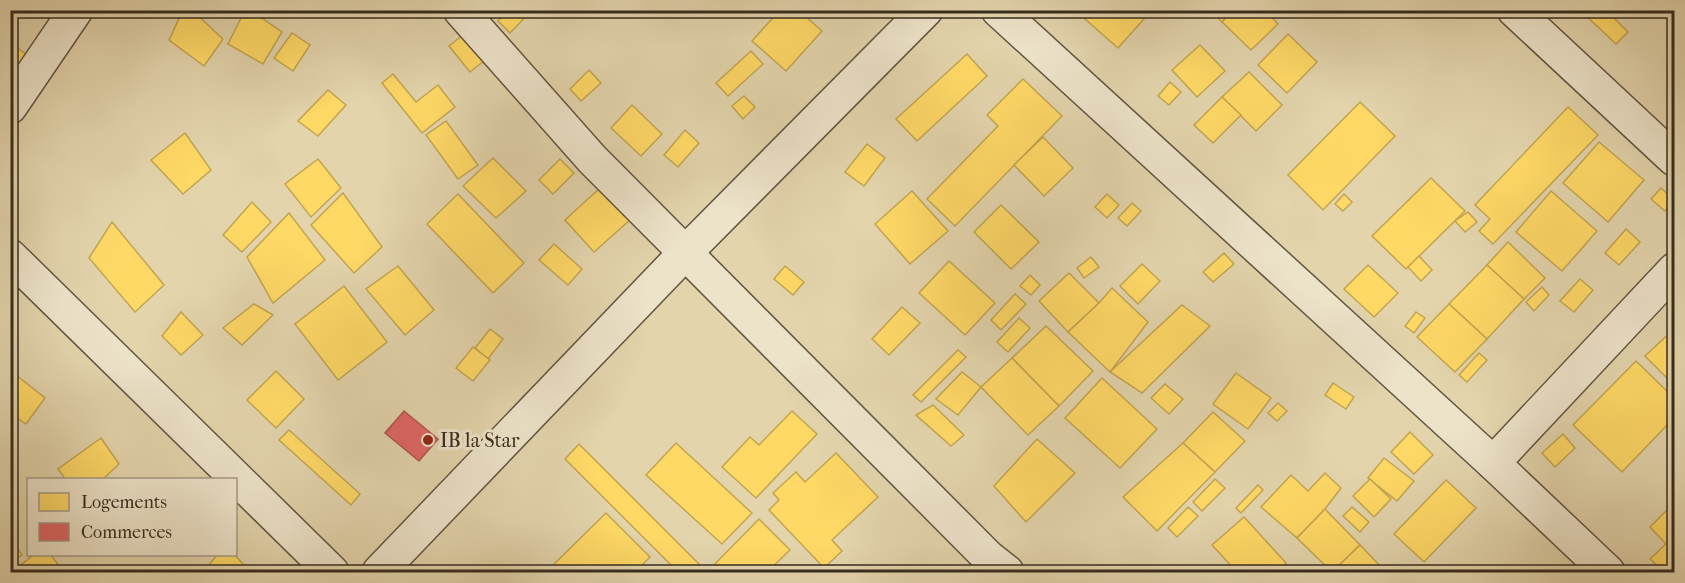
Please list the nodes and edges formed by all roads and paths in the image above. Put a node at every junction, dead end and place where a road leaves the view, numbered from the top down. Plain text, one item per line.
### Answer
1 (76, 10) edge
2 (460, 10) edge
3 (926, 10) edge
4 (998, 10) edge
5 (1514, 10) edge
6 (10, 107) edge
7 (1674, 159) edge
8 (686, 252) junction
9 (10, 256) edge
10 (1674, 270) edge
11 (1493, 463) junction
12 (236, 478) edge
13 (237, 479) edge
14 (990, 567) edge
15 (332, 573) edge
16 (379, 573) edge
17 (1608, 573) edge

1 - 6 street
2 - 8 street
3 - 8 street
4 - 11 street
5 - 7 street
8 - 14 street
8 - 16 street
9 - 12 street
10 - 11 street
11 - 17 street
13 - 15 street

